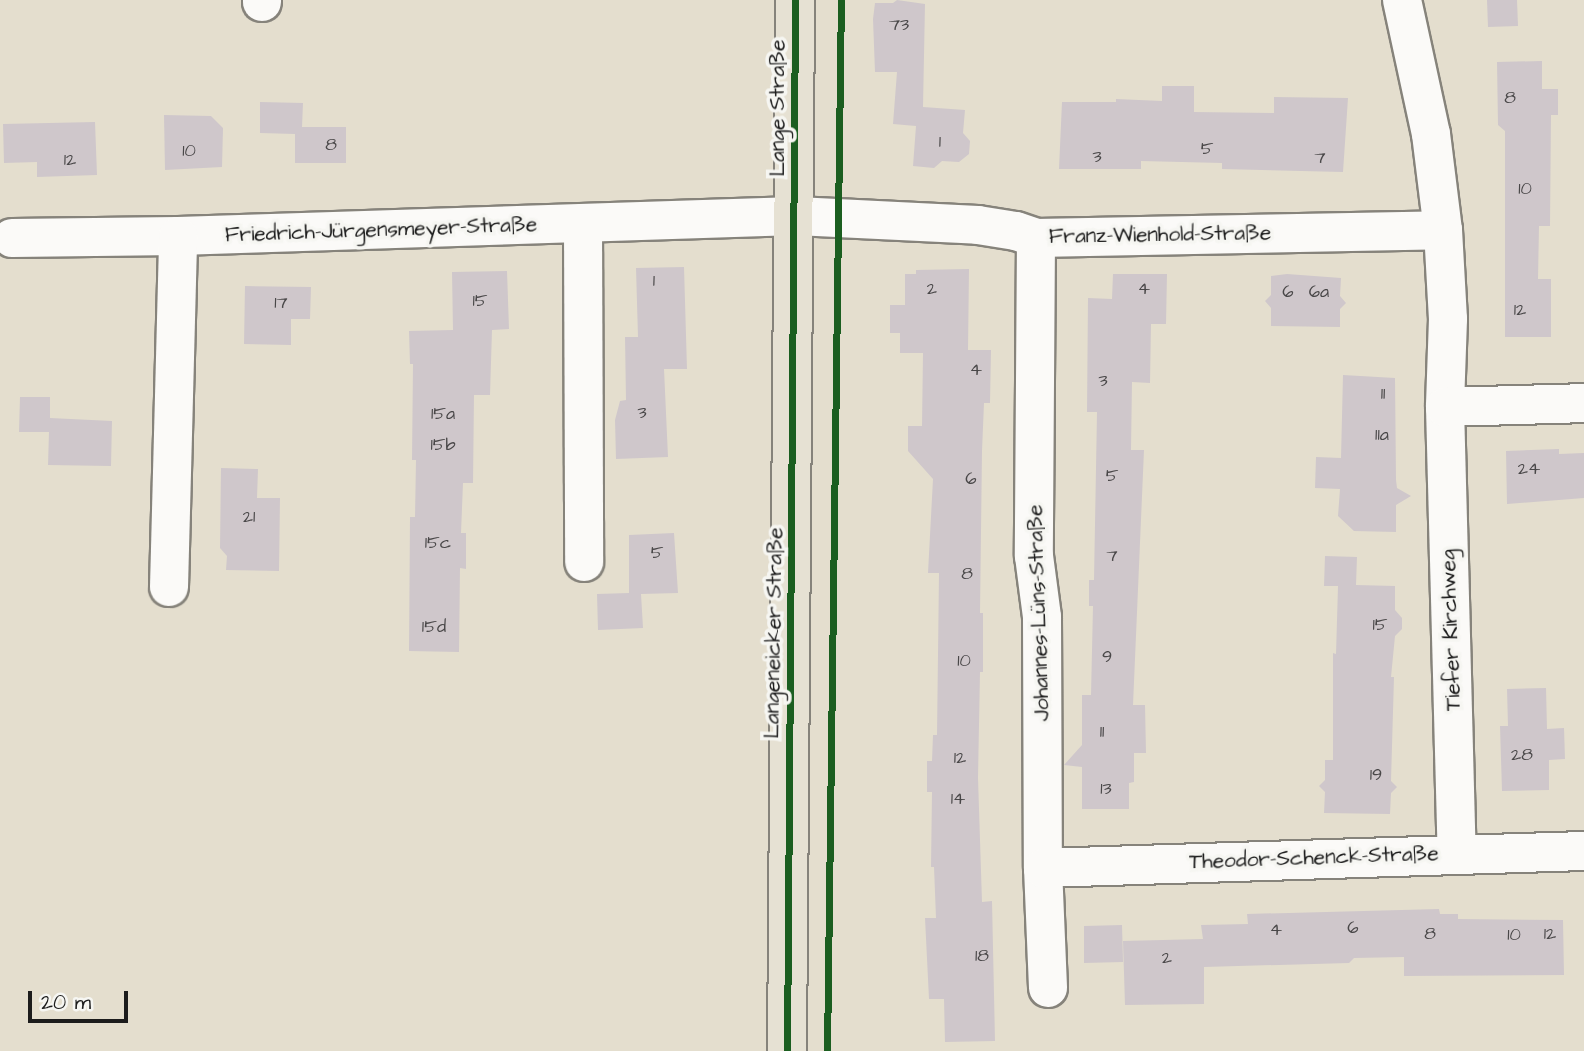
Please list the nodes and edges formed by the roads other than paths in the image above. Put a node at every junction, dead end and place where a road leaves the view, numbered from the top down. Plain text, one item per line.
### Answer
1 (795, 0) edge
2 (1402, 0) edge
3 (796, 216) junction
4 (583, 223) junction
5 (1443, 230) junction
6 (178, 236) junction
7 (12, 238) dead end
8 (1036, 238) junction
9 (1584, 403) edge
10 (1445, 408) junction
11 (584, 562) dead end
12 (169, 587) dead end
13 (1584, 851) edge
14 (1457, 853) junction
15 (1043, 868) junction
16 (1048, 988) dead end
17 (787, 1051) edge

1 - 3 main road, Lange Straße
2 - 5 street, Tiefer Kirchweg
3 - 4 street, Friedrich-Jürgensmeyer-Straße
3 - 8 street, Franz-Wienhold-Straße
3 - 17 main road, Langeneicker Straße
4 - 6 street, Friedrich-Jürgensmeyer-Straße
4 - 11 street
5 - 8 street, Franz-Wienhold-Straße
5 - 10 street, Tiefer Kirchweg
6 - 7 street, Friedrich-Jürgensmeyer-Straße
6 - 12 street
8 - 15 street, Johannes-Lüns-Straße
9 - 10 street
10 - 14 street, Tiefer Kirchweg
13 - 14 street, Theodor-Schenck-Straße
14 - 15 street, Theodor-Schenck-Straße
15 - 16 street, Johannes-Lüns-Straße

